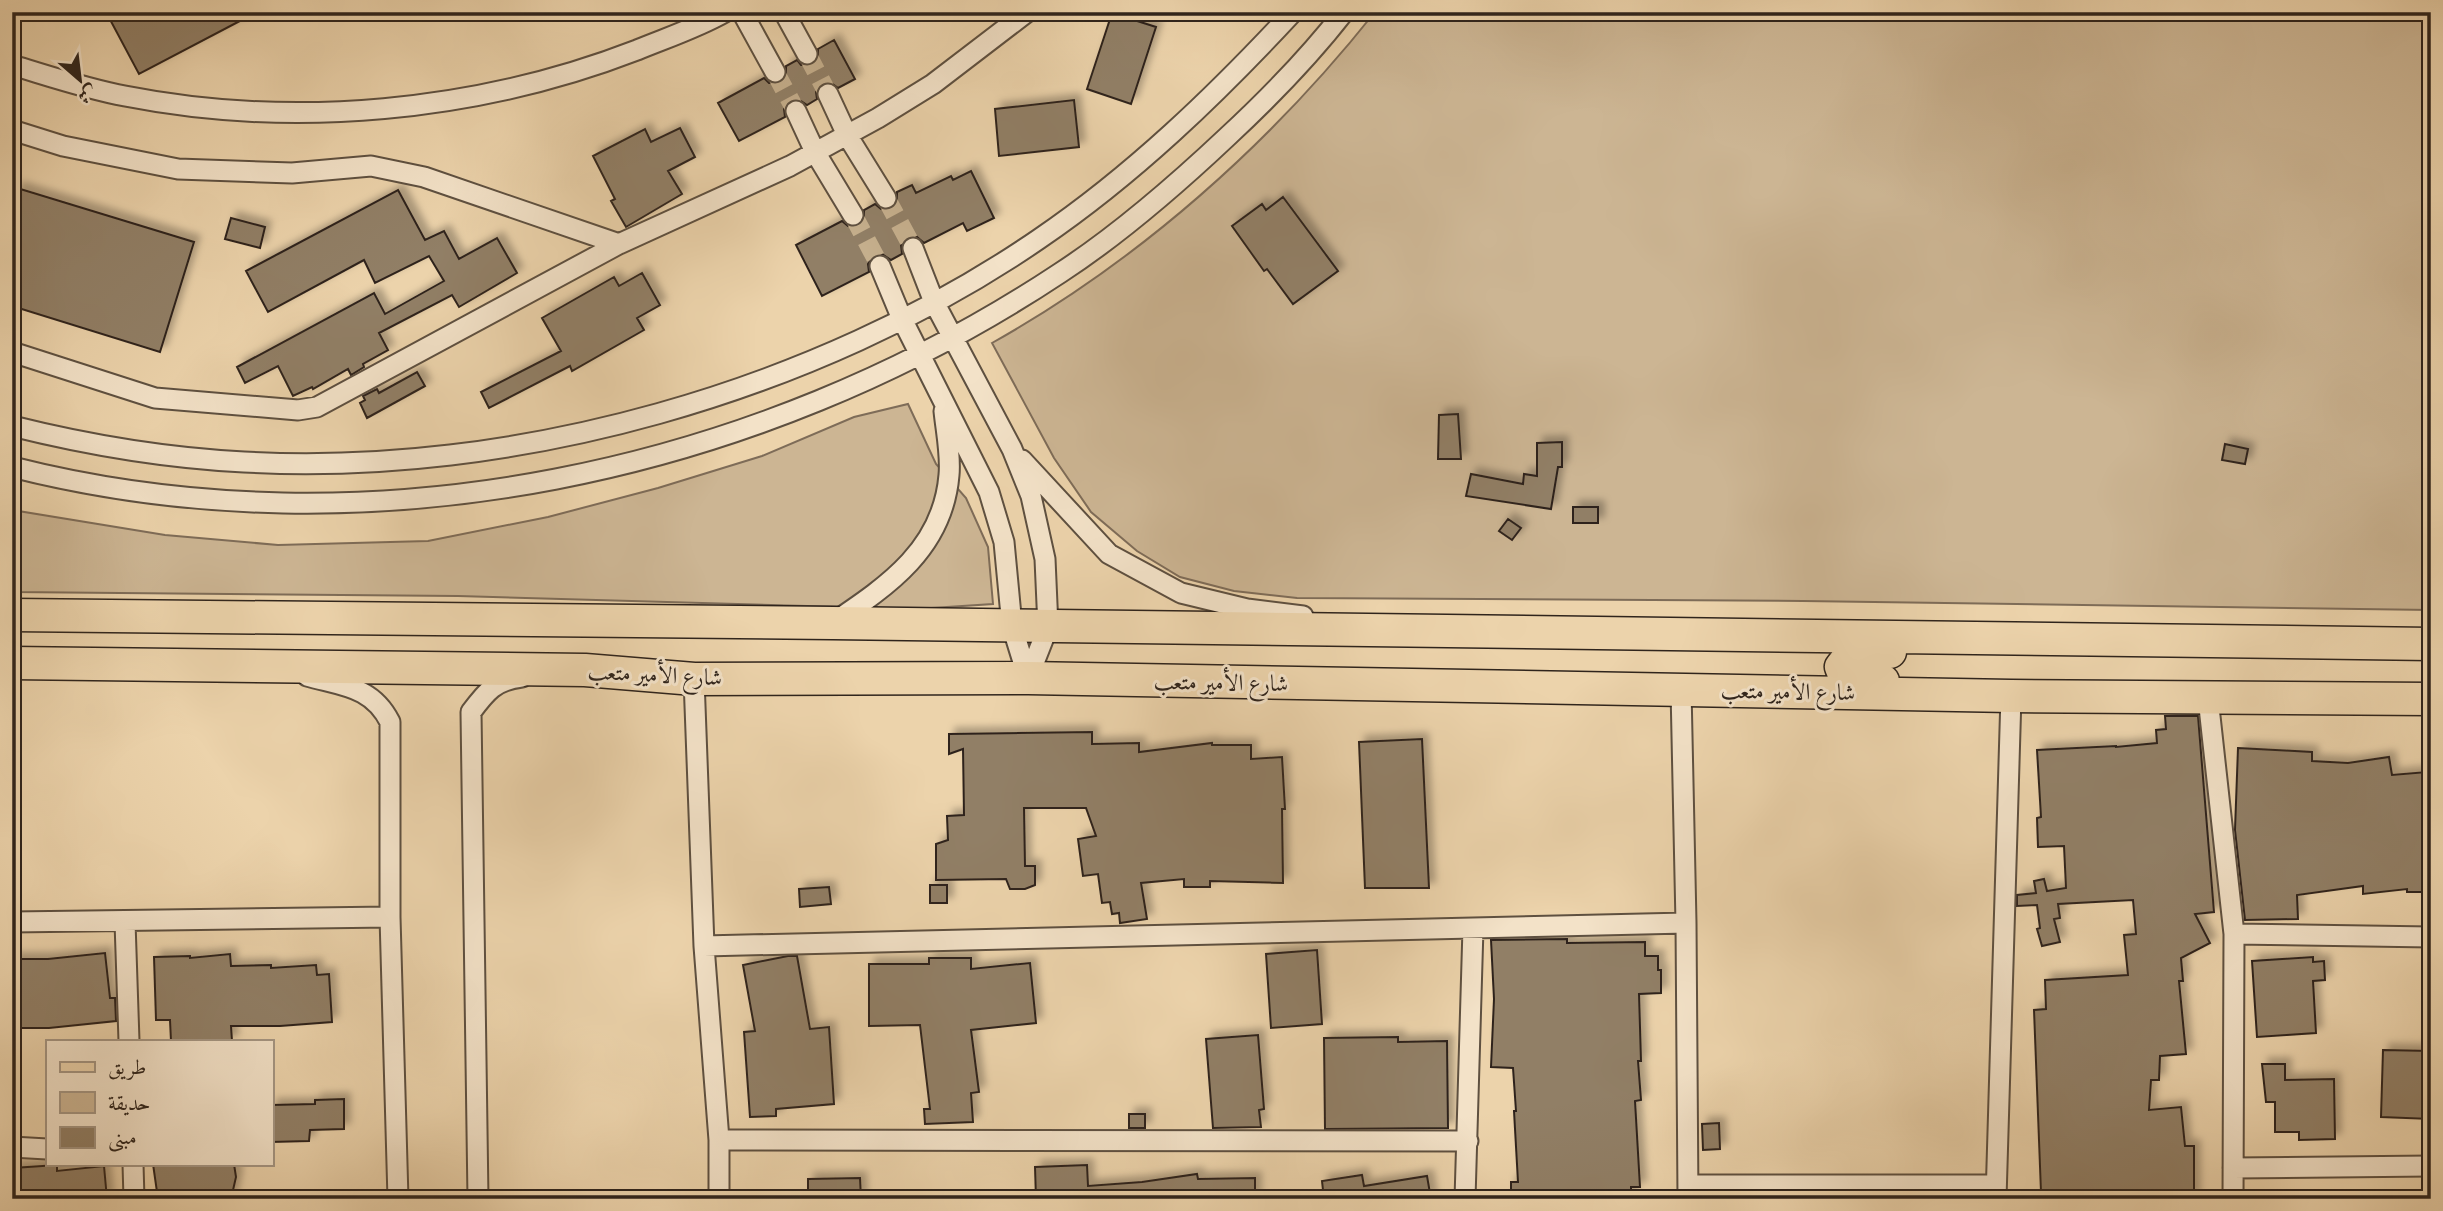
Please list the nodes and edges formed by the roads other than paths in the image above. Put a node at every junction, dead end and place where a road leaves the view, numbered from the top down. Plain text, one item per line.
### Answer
1 (725, 12) edge
2 (742, 12) edge
3 (784, 12) edge
4 (1027, 12) edge
5 (1293, 12) edge
6 (1345, 12) edge
7 (807, 54) tunnel mouth
8 (12, 65) edge
9 (775, 72) tunnel mouth
10 (828, 94) tunnel mouth
11 (796, 111) tunnel mouth
12 (12, 130) edge
13 (847, 135) junction
14 (815, 152) junction
15 (886, 198) tunnel mouth
16 (853, 215) tunnel mouth
17 (620, 244) junction
18 (913, 248) tunnel mouth
19 (880, 266) tunnel mouth
20 (934, 302) junction
21 (902, 319) junction
22 (953, 337) junction
23 (12, 352) edge
24 (920, 354) junction
25 (943, 399) junction
26 (12, 426) edge
27 (12, 467) edge
28 (1039, 492) junction
29 (12, 615) edge
30 (833, 623) junction
31 (1012, 626) junction
32 (1048, 627) junction
33 (1411, 630) junction
34 (2182, 641) junction
35 (2431, 644) edge
36 (12, 663) edge
37 (269, 665) junction
38 (585, 670) junction
39 (1028, 678) junction
40 (694, 679) junction
41 (1681, 689) junction
42 (2011, 696) junction
43 (2208, 698) junction
44 (2431, 699) edge
45 (390, 917) junction
46 (12, 922) edge
47 (125, 922) junction
48 (1686, 923) junction
49 (1473, 928) junction
50 (2234, 934) junction
51 (2431, 937) edge
52 (704, 946) junction
53 (129, 1040) edge
54 (719, 1140) junction
55 (1468, 1141) junction
56 (12, 1147) edge
57 (46, 1149) edge
58 (133, 1166) edge
59 (2431, 1166) edge
60 (2233, 1168) junction
61 (1688, 1192) edge
62 (1996, 1192) edge
63 (134, 1199) edge
64 (398, 1199) edge
65 (478, 1199) edge
66 (719, 1199) edge
67 (1465, 1199) edge
68 (2233, 1199) edge

1 - 8 street
2 - 9 street
3 - 7 street
4 - 13 street
5 - 20 street
6 - 22 street
10 - 13 street
11 - 14 street
12 - 17 street
13 - 14 street
13 - 15 street
14 - 16 street
14 - 17 street
17 - 23 street
18 - 20 street
19 - 21 street
20 - 21 street
20 - 22 street
21 - 24 street
21 - 26 street
22 - 24 street
22 - 28 street
24 - 25 street
24 - 27 street
25 - 30 street
25 - 31 street
28 - 32 street
28 - 33 street
29 - 30 main road
30 - 31 main road
31 - 32 main road
31 - 39 street
32 - 33 main road
32 - 39 street
33 - 34 main road
34 - 35 main road
34 - 42 main road
36 - 37 main road, شارع الأمير متعب
37 - 38 main road, شارع الأمير متعب
37 - 45 street
38 - 40 main road, شارع الأمير متعب
38 - 65 street
39 - 40 main road, شارع الأمير متعب
39 - 41 main road, شارع الأمير متعب
40 - 52 street
41 - 42 main road, شارع الأمير متعب
41 - 48 street
42 - 43 main road, شارع الأمير متعب
42 - 62 street
43 - 44 main road, شارع الأمير متعب
43 - 50 street
45 - 47 street
45 - 64 street
46 - 47 street
47 - 53 street
48 - 49 street
48 - 61 street
49 - 52 street
49 - 55 street
50 - 51 street
50 - 60 street
52 - 54 street
54 - 55 street
54 - 66 street
55 - 67 street
56 - 57 street
58 - 63 street
59 - 60 street
60 - 68 street
61 - 62 street

